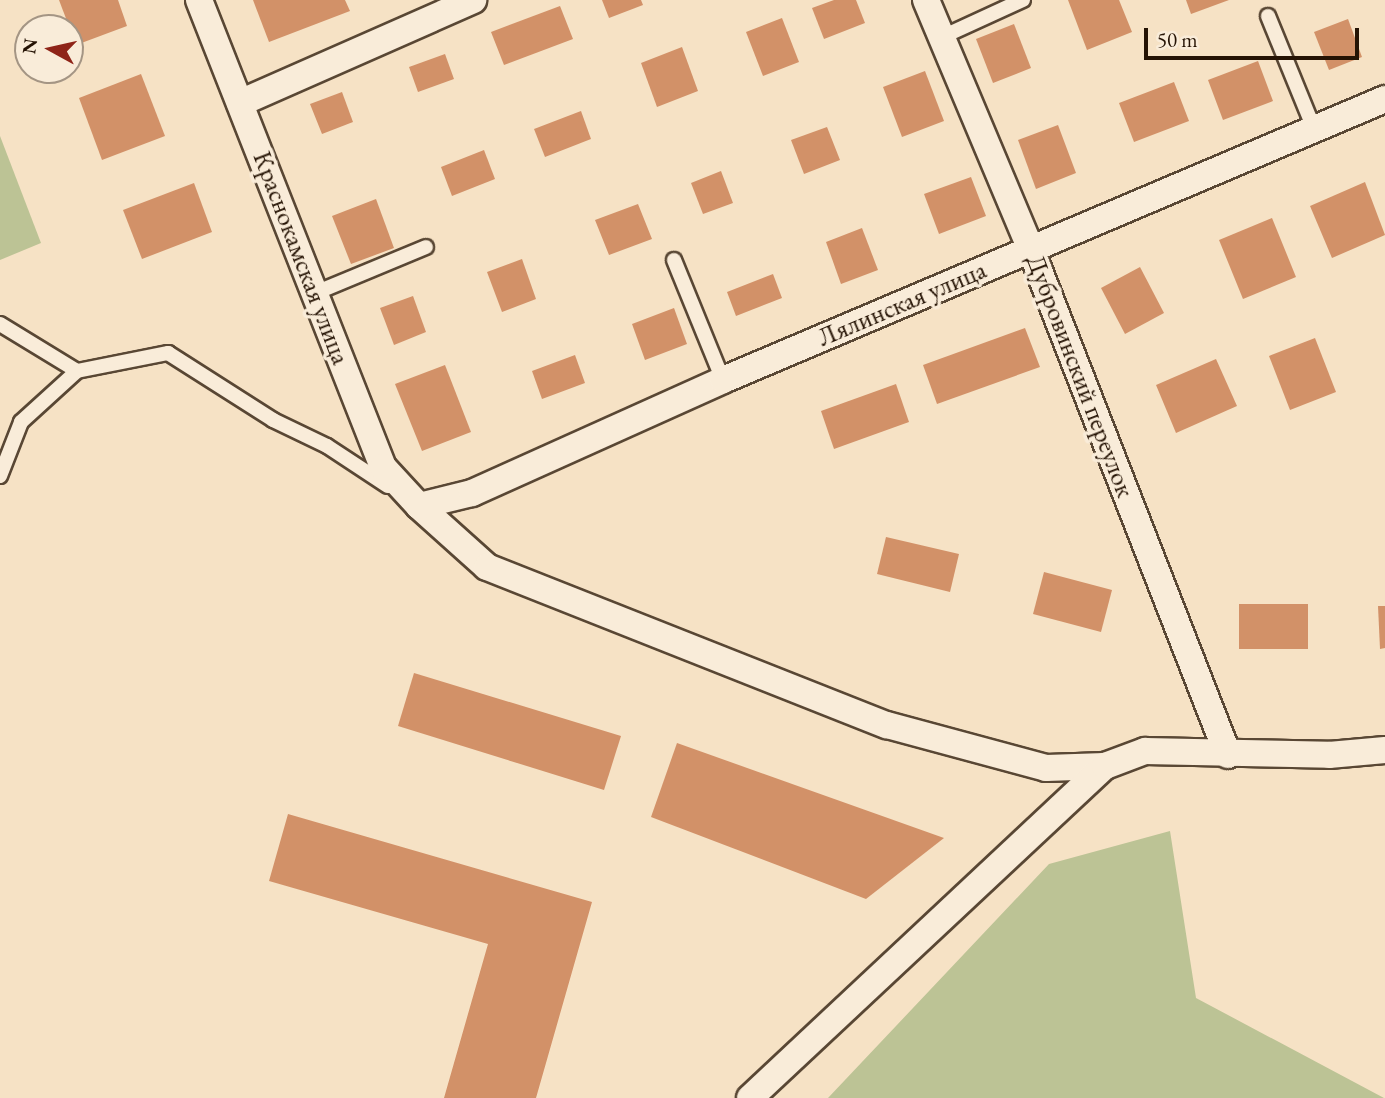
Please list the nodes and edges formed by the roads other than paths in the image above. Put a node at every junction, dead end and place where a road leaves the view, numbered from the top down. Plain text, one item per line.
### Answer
1 (199, 0) edge
2 (472, 0) edge
3 (926, 0) edge
4 (1024, 0) edge
5 (1268, 16) dead end
6 (942, 37) junction
7 (1385, 99) edge
8 (240, 103) junction
9 (1314, 130) junction
10 (426, 247) dead end
11 (1031, 250) junction
12 (674, 260) dead end
13 (315, 293) junction
14 (0, 324) edge
15 (77, 371) junction
16 (723, 380) junction
17 (0, 476) edge
18 (419, 506) junction
19 (1385, 750) edge
20 (1228, 755) junction
21 (1105, 766) junction
22 (750, 1098) edge

1 - 8 street, Краснокамская улица
2 - 8 street
3 - 6 street, Дубровинский переулок
4 - 6 lane
5 - 9 lane
6 - 11 street, Дубровинский переулок
7 - 9 street, Лялинская улица
8 - 13 street, Краснокамская улица
9 - 11 street, Лялинская улица
10 - 13 lane
11 - 16 street, Лялинская улица
11 - 20 street, Дубровинский переулок
12 - 16 lane
13 - 18 street, Краснокамская улица
14 - 15 lane
15 - 17 lane
15 - 18 lane
16 - 18 street, Лялинская улица
18 - 21 street, Краснокамская улица
19 - 20 street
20 - 21 street
21 - 22 street

